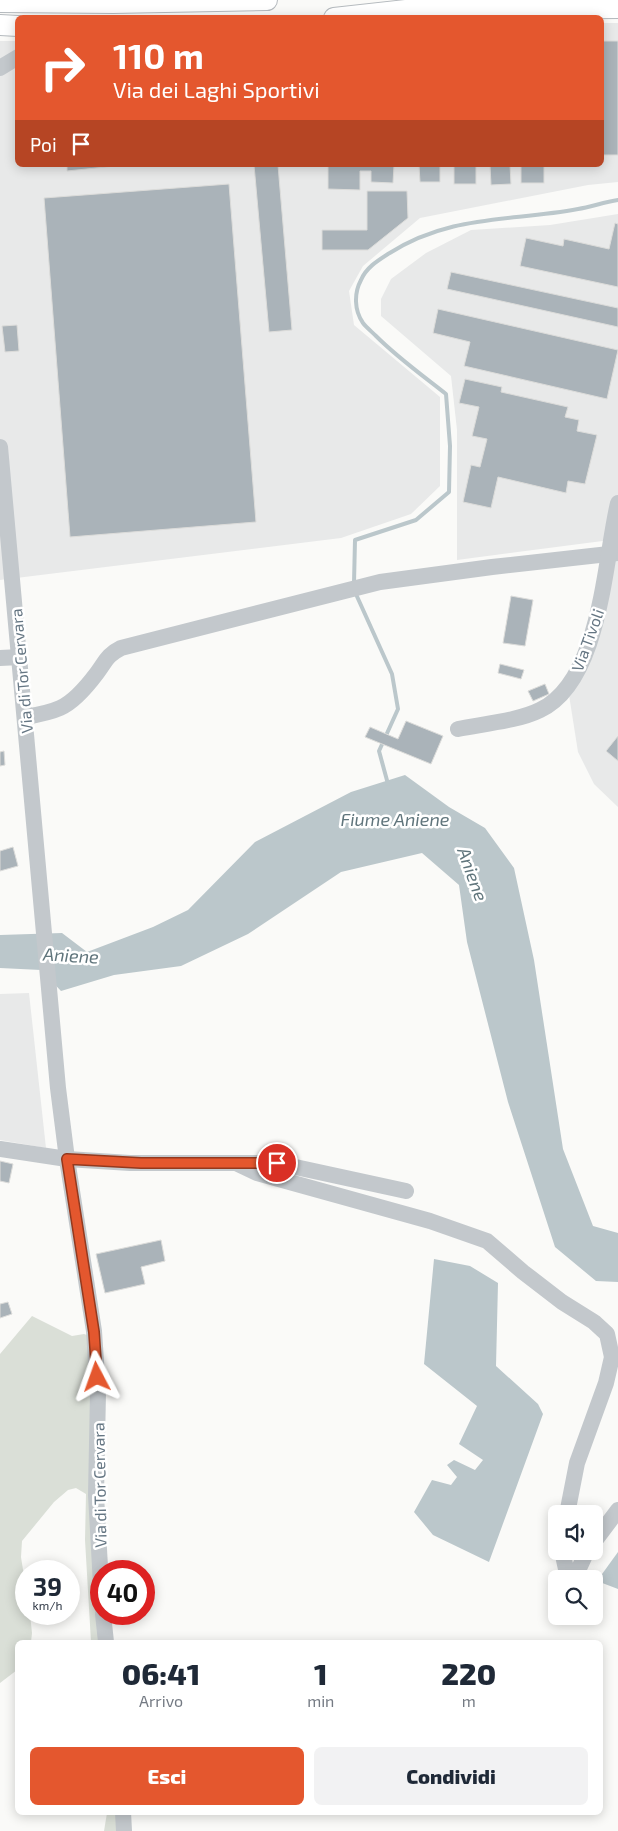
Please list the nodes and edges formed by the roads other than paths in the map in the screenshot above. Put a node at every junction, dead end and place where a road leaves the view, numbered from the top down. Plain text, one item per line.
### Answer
1 (267, 0) edge
2 (207, 1) edge
3 (0, 2) edge
4 (113, 7) edge
5 (618, 8) edge
6 (361, 15) edge
7 (0, 25) edge
8 (15, 26) edge
9 (15, 59) edge
10 (0, 68) edge
11 (0, 447) edge
12 (618, 503) edge
13 (613, 554) edge
14 (20, 657) junction
15 (0, 658) edge
16 (25, 716) junction
17 (458, 729) dead end
18 (0, 1149) edge
19 (67, 1159) junction
20 (238, 1164) junction
21 (406, 1191) dead end
22 (569, 1505) edge
23 (618, 1510) edge
24 (603, 1530) edge
25 (100, 1560) edge
26 (564, 1560) edge
27 (583, 1560) edge
28 (104, 1625) edge
29 (106, 1640) edge
30 (123, 1815) edge
31 (124, 1831) edge

1 - 2 main road
2 - 4 main road
3 - 4 main road
5 - 6 main road
7 - 8 main road
9 - 10 street
11 - 14 street, Via di Tor Cervara
12 - 13 street, Via Tivoli
13 - 16 street
13 - 17 street, Via Tivoli
14 - 15 street
14 - 16 street, Via di Tor Cervara
16 - 19 street, Via di Tor Cervara
18 - 19 street
19 - 20 street
19 - 25 street, Via di Tor Cervara
20 - 21 street
20 - 22 street
23 - 24 street
26 - 27 street
28 - 29 street
30 - 31 street

